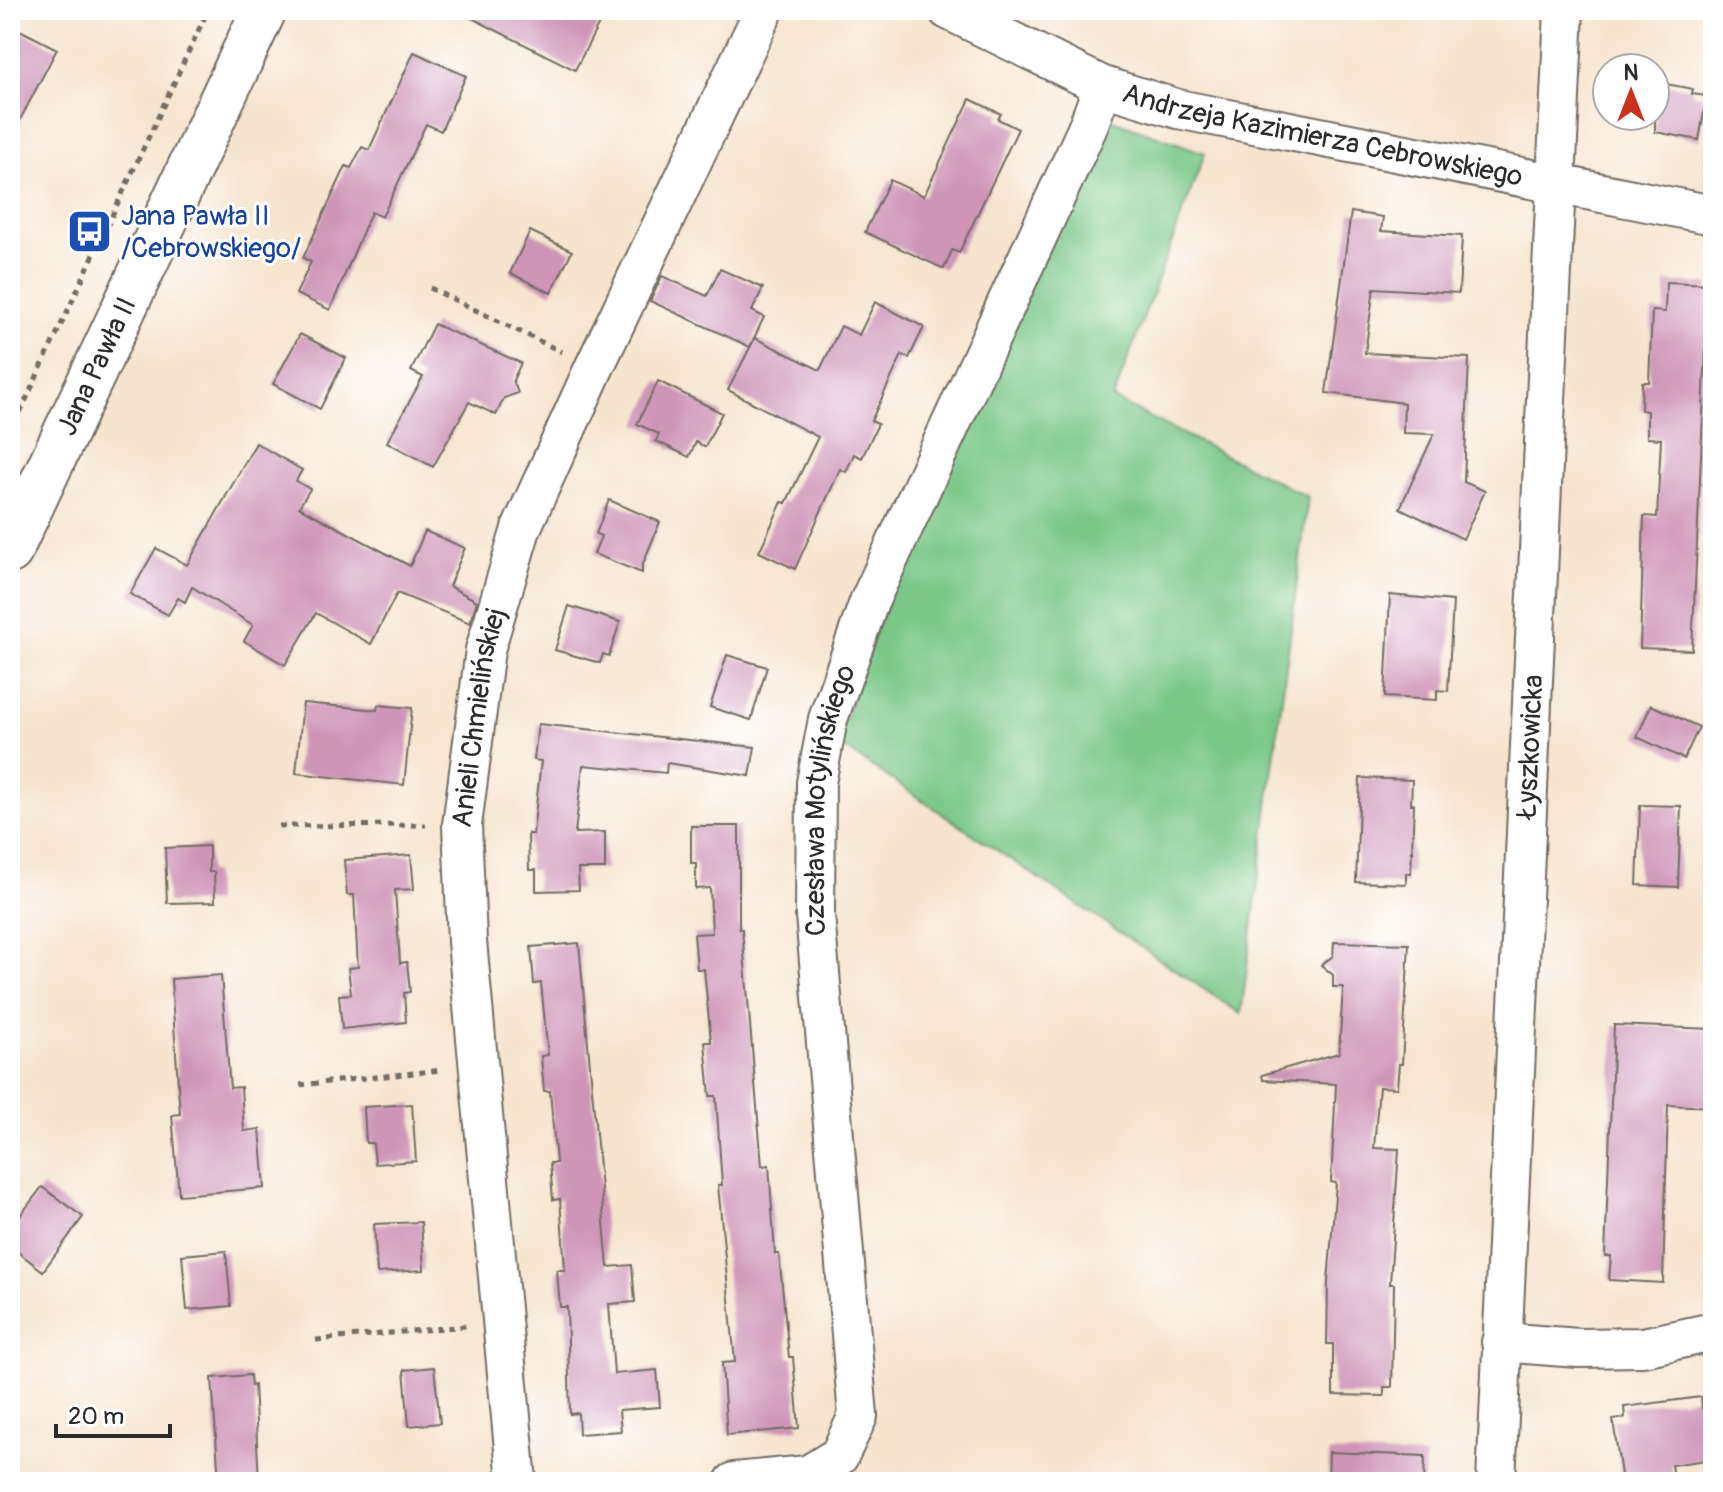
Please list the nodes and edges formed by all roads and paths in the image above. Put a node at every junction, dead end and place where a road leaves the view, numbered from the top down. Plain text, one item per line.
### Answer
1 (208, 10) edge
2 (264, 10) edge
3 (764, 10) edge
4 (948, 10) edge
5 (1564, 10) edge
6 (1103, 86) junction
7 (1554, 185) junction
8 (1713, 215) edge
9 (430, 288) dead end
10 (594, 368) junction
11 (10, 434) edge
12 (10, 551) edge
13 (462, 825) junction
14 (279, 826) dead end
15 (479, 1066) junction
16 (300, 1085) dead end
17 (503, 1322) junction
18 (1713, 1332) edge
19 (316, 1340) dead end
20 (1501, 1342) junction
21 (517, 1482) edge
22 (734, 1482) edge
23 (1496, 1482) edge

1 - 11 path
2 - 12 street, Jana Pawła II
3 - 10 street, Anieli Chmielińskiej
4 - 6 street, Andrzeja Kazimierza Cebrowskiego
5 - 7 street, Łyszkowicka
6 - 7 street, Andrzeja Kazimierza Cebrowskiego
6 - 22 street, Czesława Motylińskiego
7 - 8 street, Andrzeja Kazimierza Cebrowskiego
7 - 20 street, Łyszkowicka
9 - 10 path
10 - 13 street, Anieli Chmielińskiej
13 - 14 path
13 - 15 street, Anieli Chmielińskiej
15 - 16 path
15 - 17 street, Anieli Chmielińskiej
17 - 19 path
17 - 21 street, Anieli Chmielińskiej
18 - 20 street
20 - 23 street, Łyszkowicka

